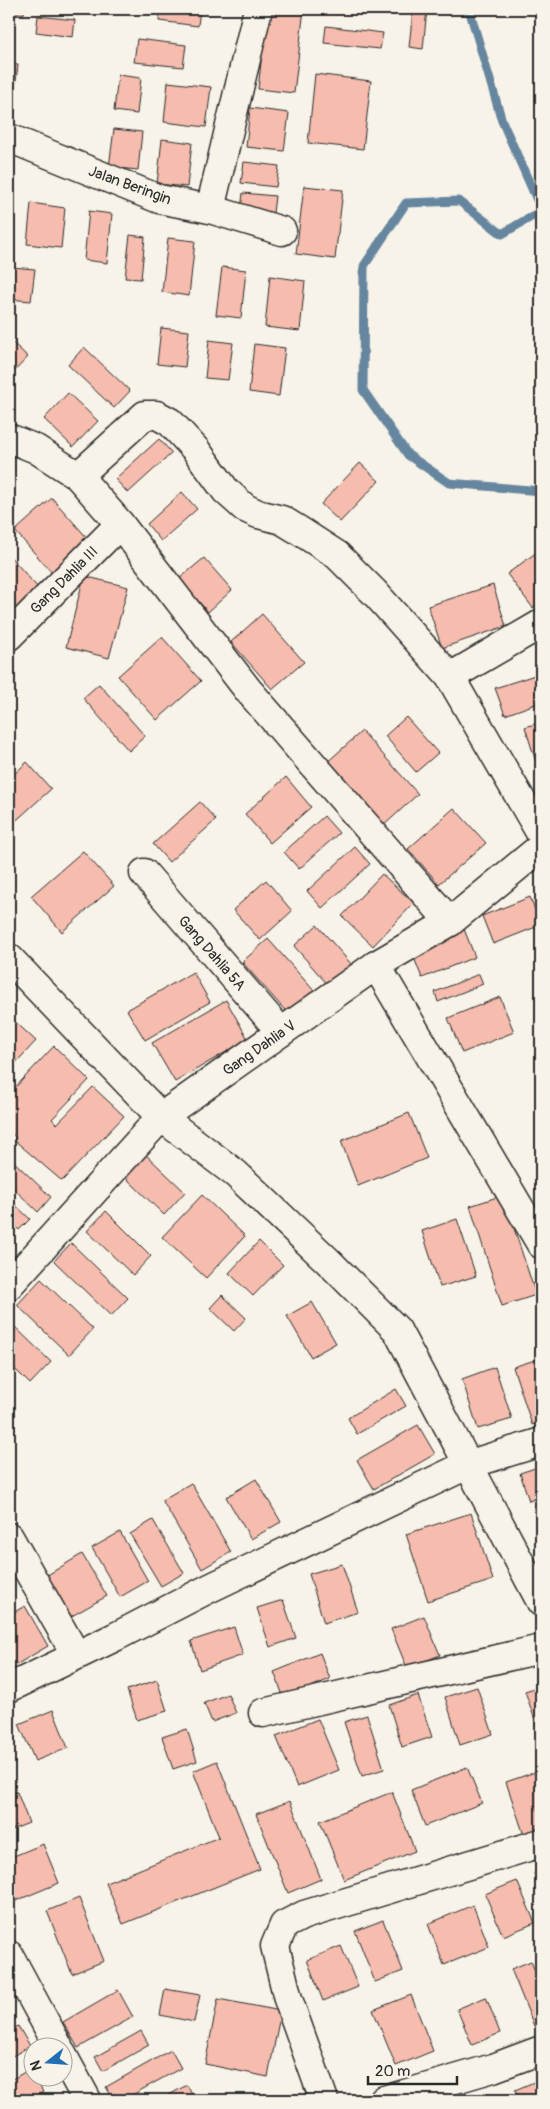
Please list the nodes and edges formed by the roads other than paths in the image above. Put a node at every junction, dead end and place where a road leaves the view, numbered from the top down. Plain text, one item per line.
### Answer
1 (258, 9) edge
2 (9, 138) edge
3 (210, 209) junction
4 (282, 231) dead end
5 (9, 438) edge
6 (78, 476) junction
7 (120, 524) junction
8 (541, 624) edge
9 (9, 636) edge
10 (450, 678) junction
11 (541, 834) edge
12 (541, 847) edge
13 (144, 873) dead end
14 (450, 922) junction
15 (10, 962) edge
16 (376, 965) junction
17 (281, 1032) junction
18 (161, 1116) junction
19 (541, 1244) edge
20 (9, 1286) edge
21 (541, 1442) edge
22 (467, 1465) junction
23 (9, 1537) edge
24 (541, 1602) edge
25 (541, 1649) edge
26 (76, 1655) junction
27 (9, 1688) edge
28 (263, 1713) dead end
29 (541, 1843) edge
30 (9, 1955) edge
31 (53, 2036) edge
32 (541, 2050) edge
33 (72, 2072) edge
34 (87, 2100) edge
35 (324, 2100) edge
36 (384, 2100) edge

1 - 3 street
2 - 3 street, Jalan Beringin
3 - 4 street, Jalan Beringin
5 - 6 street
6 - 7 street
6 - 10 street
7 - 9 street, Gang Dahlia III
7 - 14 street
8 - 10 street
10 - 11 street
12 - 14 street, Gang Dahlia V
13 - 17 street, Gang Dahlia 5A
14 - 16 street, Gang Dahlia V
15 - 18 street
16 - 17 street, Gang Dahlia V
16 - 19 street
17 - 18 street, Gang Dahlia V
18 - 20 street, Gang Dahlia V
18 - 22 street
21 - 22 street
22 - 24 street
22 - 26 street
23 - 26 street
25 - 28 street
26 - 27 street
29 - 35 street
30 - 31 street
32 - 36 street
33 - 34 street

